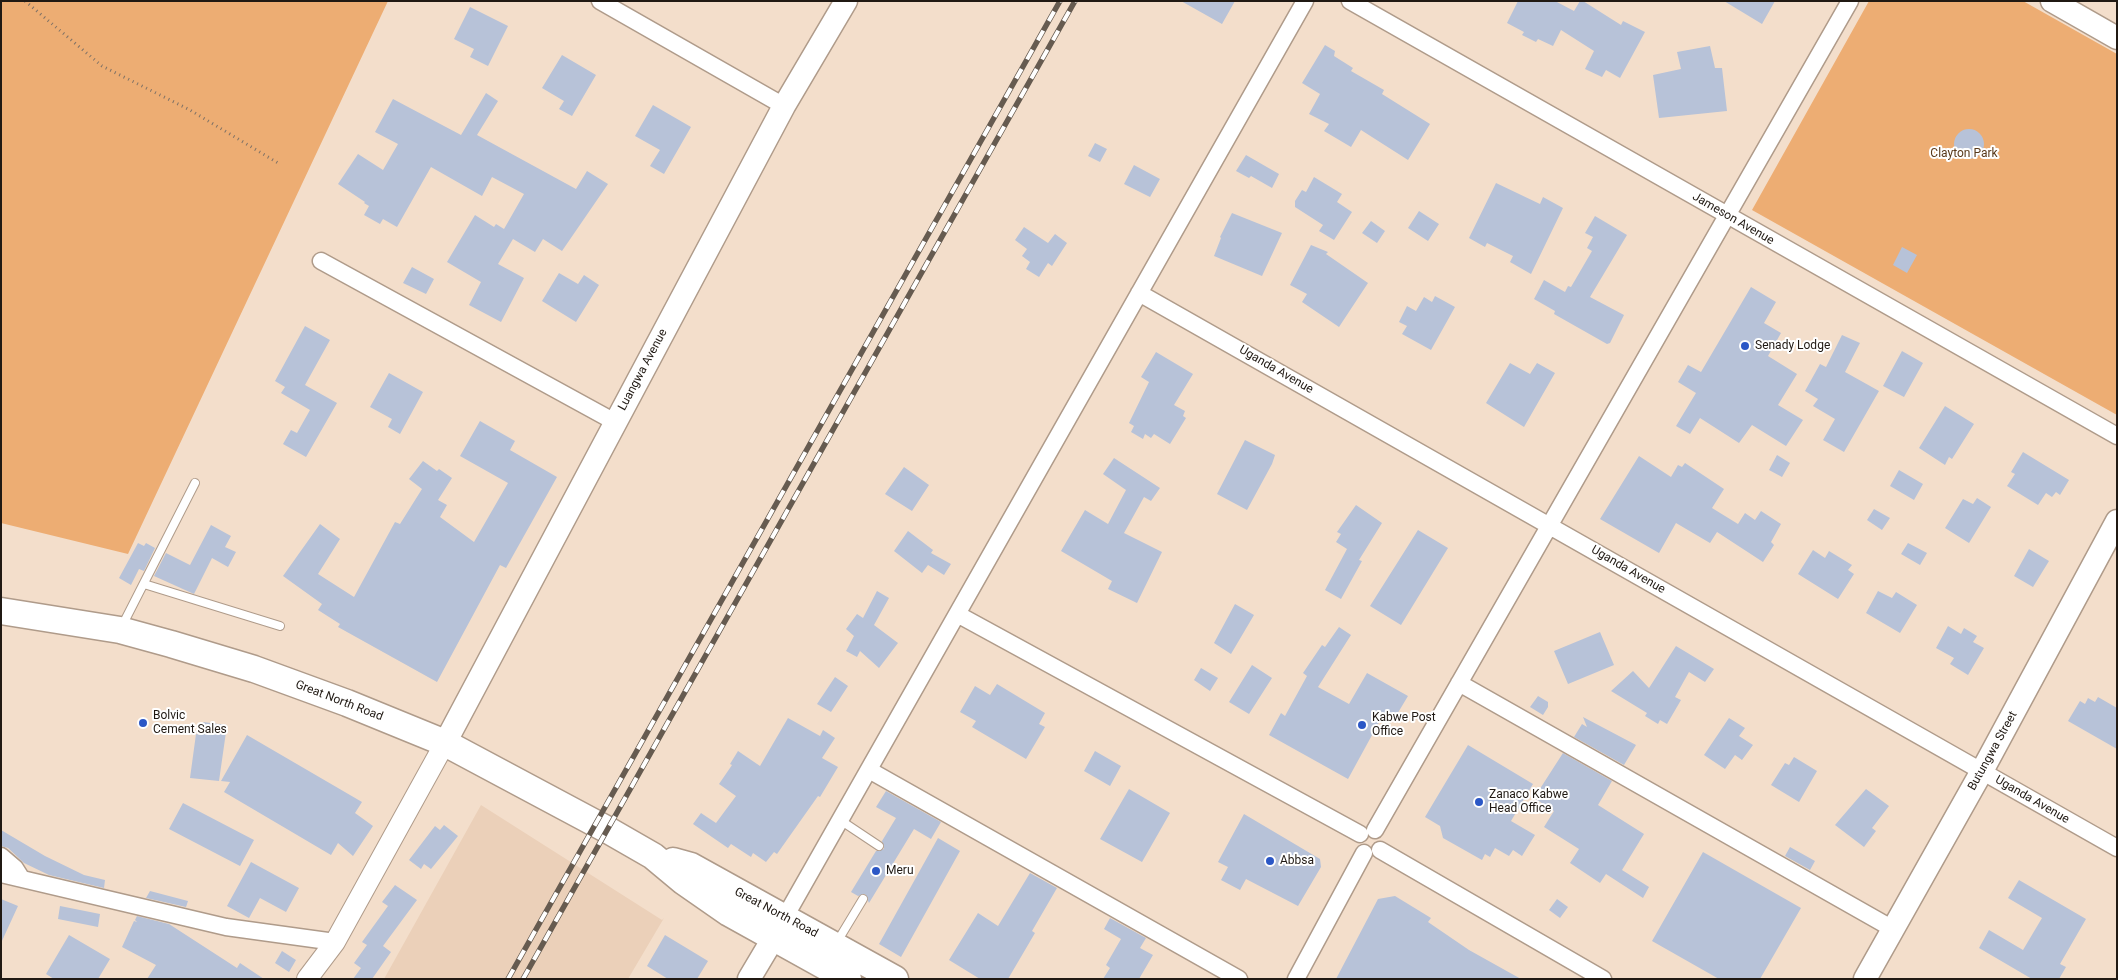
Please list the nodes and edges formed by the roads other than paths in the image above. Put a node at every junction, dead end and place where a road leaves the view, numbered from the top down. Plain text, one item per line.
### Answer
1 (600, 1) edge
2 (846, 1) edge
3 (1304, 1) edge
4 (1350, 1) edge
5 (1850, 1) edge
6 (2052, 1) edge
7 (2117, 38) edge
8 (784, 106) junction
9 (1727, 215) junction
10 (321, 261) dead end
11 (1139, 293) junction
12 (615, 422) junction
13 (2117, 436) edge
14 (195, 483) dead end
15 (2117, 522) edge
16 (1549, 526) junction
17 (144, 584) junction
18 (1, 611) edge
19 (957, 614) junction
20 (280, 626) dead end
21 (120, 630) junction
22 (1459, 683) junction
23 (445, 742) junction
24 (869, 770) junction
25 (1982, 771) junction
26 (840, 820) junction
27 (1367, 832) junction
28 (879, 846) dead end
29 (2117, 848) edge
30 (1372, 852) junction
31 (1, 856) edge
32 (1, 874) edge
33 (22, 879) junction
34 (863, 899) dead end
35 (780, 927) junction
36 (1893, 929) junction
37 (335, 942) junction
38 (835, 945) junction
39 (307, 979) edge
40 (749, 979) edge
41 (848, 979) edge
42 (895, 979) edge
43 (1239, 979) edge
44 (1296, 979) edge
45 (1603, 979) edge
46 (1865, 979) edge

1 - 8 street
2 - 8 main road, Luangwa Avenue
3 - 11 street
4 - 9 street, Jameson Avenue
5 - 9 street
6 - 7 main road
8 - 12 main road, Luangwa Avenue
9 - 13 street, Jameson Avenue
9 - 16 street
10 - 12 street
11 - 16 street, Uganda Avenue
11 - 19 street
12 - 23 main road, Luangwa Avenue
14 - 17 lane
15 - 25 main road, Butungwa Street
16 - 22 street
16 - 25 street, Uganda Avenue
17 - 20 lane
17 - 21 lane
18 - 21 highway, Great North Road
19 - 24 street
19 - 27 street
21 - 23 highway, Great North Road
22 - 27 street
22 - 36 street
23 - 35 highway, Great North Road
23 - 37 street
24 - 26 street
24 - 43 street
25 - 29 street, Uganda Avenue
25 - 36 main road, Butungwa Street
26 - 28 lane
26 - 35 street
27 - 30 street
27 - 30 street
30 - 44 street
30 - 45 street
31 - 33 street
32 - 33 street
33 - 37 street
34 - 38 lane
35 - 38 highway, Great North Road
35 - 40 main road
35 - 41 highway, Great North Road
36 - 46 main road, Butungwa Street
37 - 39 street
38 - 42 highway, Great North Road

